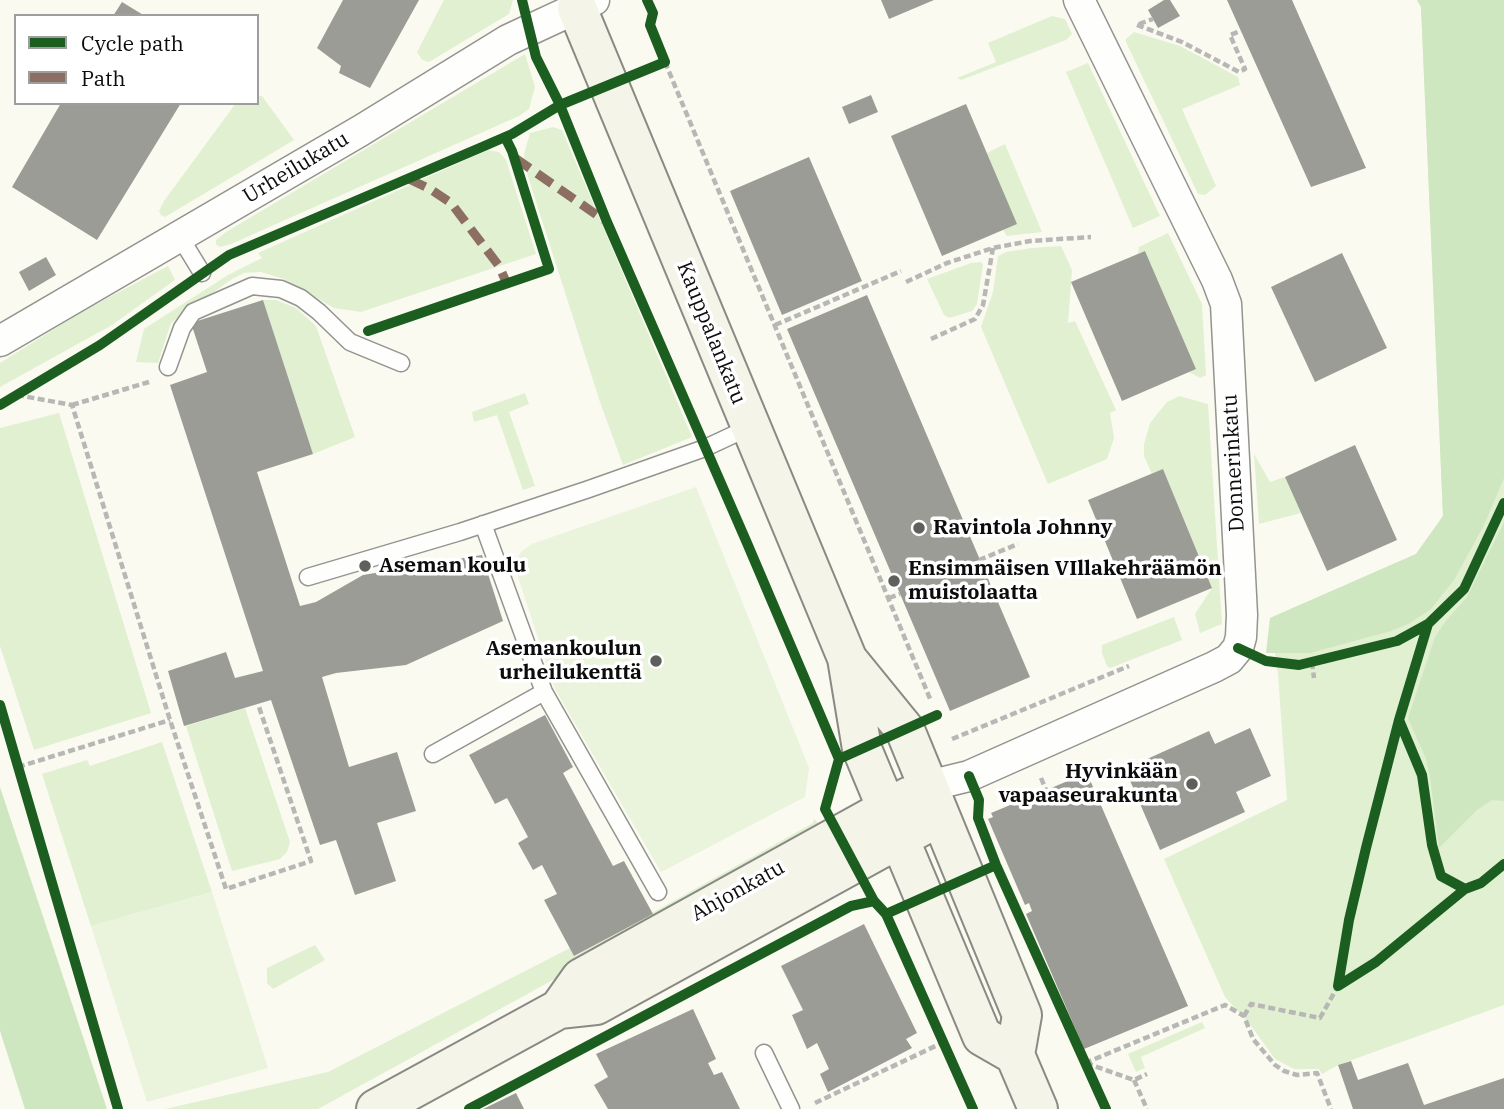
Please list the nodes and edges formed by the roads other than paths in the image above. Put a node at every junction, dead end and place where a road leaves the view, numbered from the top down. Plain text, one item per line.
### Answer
1 (1079, 0) edge
2 (585, 4) edge
3 (180, 237) junction
4 (202, 273) dead end
5 (0, 341) edge
6 (401, 363) dead end
7 (168, 367) road end
8 (750, 427) junction
9 (483, 524) junction
10 (308, 577) dead end
11 (847, 658) junction
12 (544, 692) junction
13 (433, 754) dead end
14 (949, 790) junction
15 (893, 824) junction
16 (658, 892) dead end
17 (764, 1053) dead end
18 (1015, 1055) junction
19 (376, 1109) edge
20 (791, 1109) edge
21 (1038, 1109) edge

1 - 14 street, Donnerinkatu
2 - 3 street, Urheilukatu
2 - 8 main road, Kauppalankatu
3 - 4 lane
3 - 5 street, Urheilukatu
6 - 7 lane
8 - 9 lane
8 - 11 main road, Kauppalankatu
9 - 10 lane
9 - 12 lane
11 - 14 main road, Kauppalankatu
11 - 15 main road, Kauppalankatu
12 - 13 lane
12 - 16 lane
14 - 15 main road, Ahjonkatu
14 - 18 main road, Kauppalankatu
15 - 18 main road, Kauppalankatu
15 - 19 main road, Ahjonkatu
17 - 20 lane
18 - 21 main road

